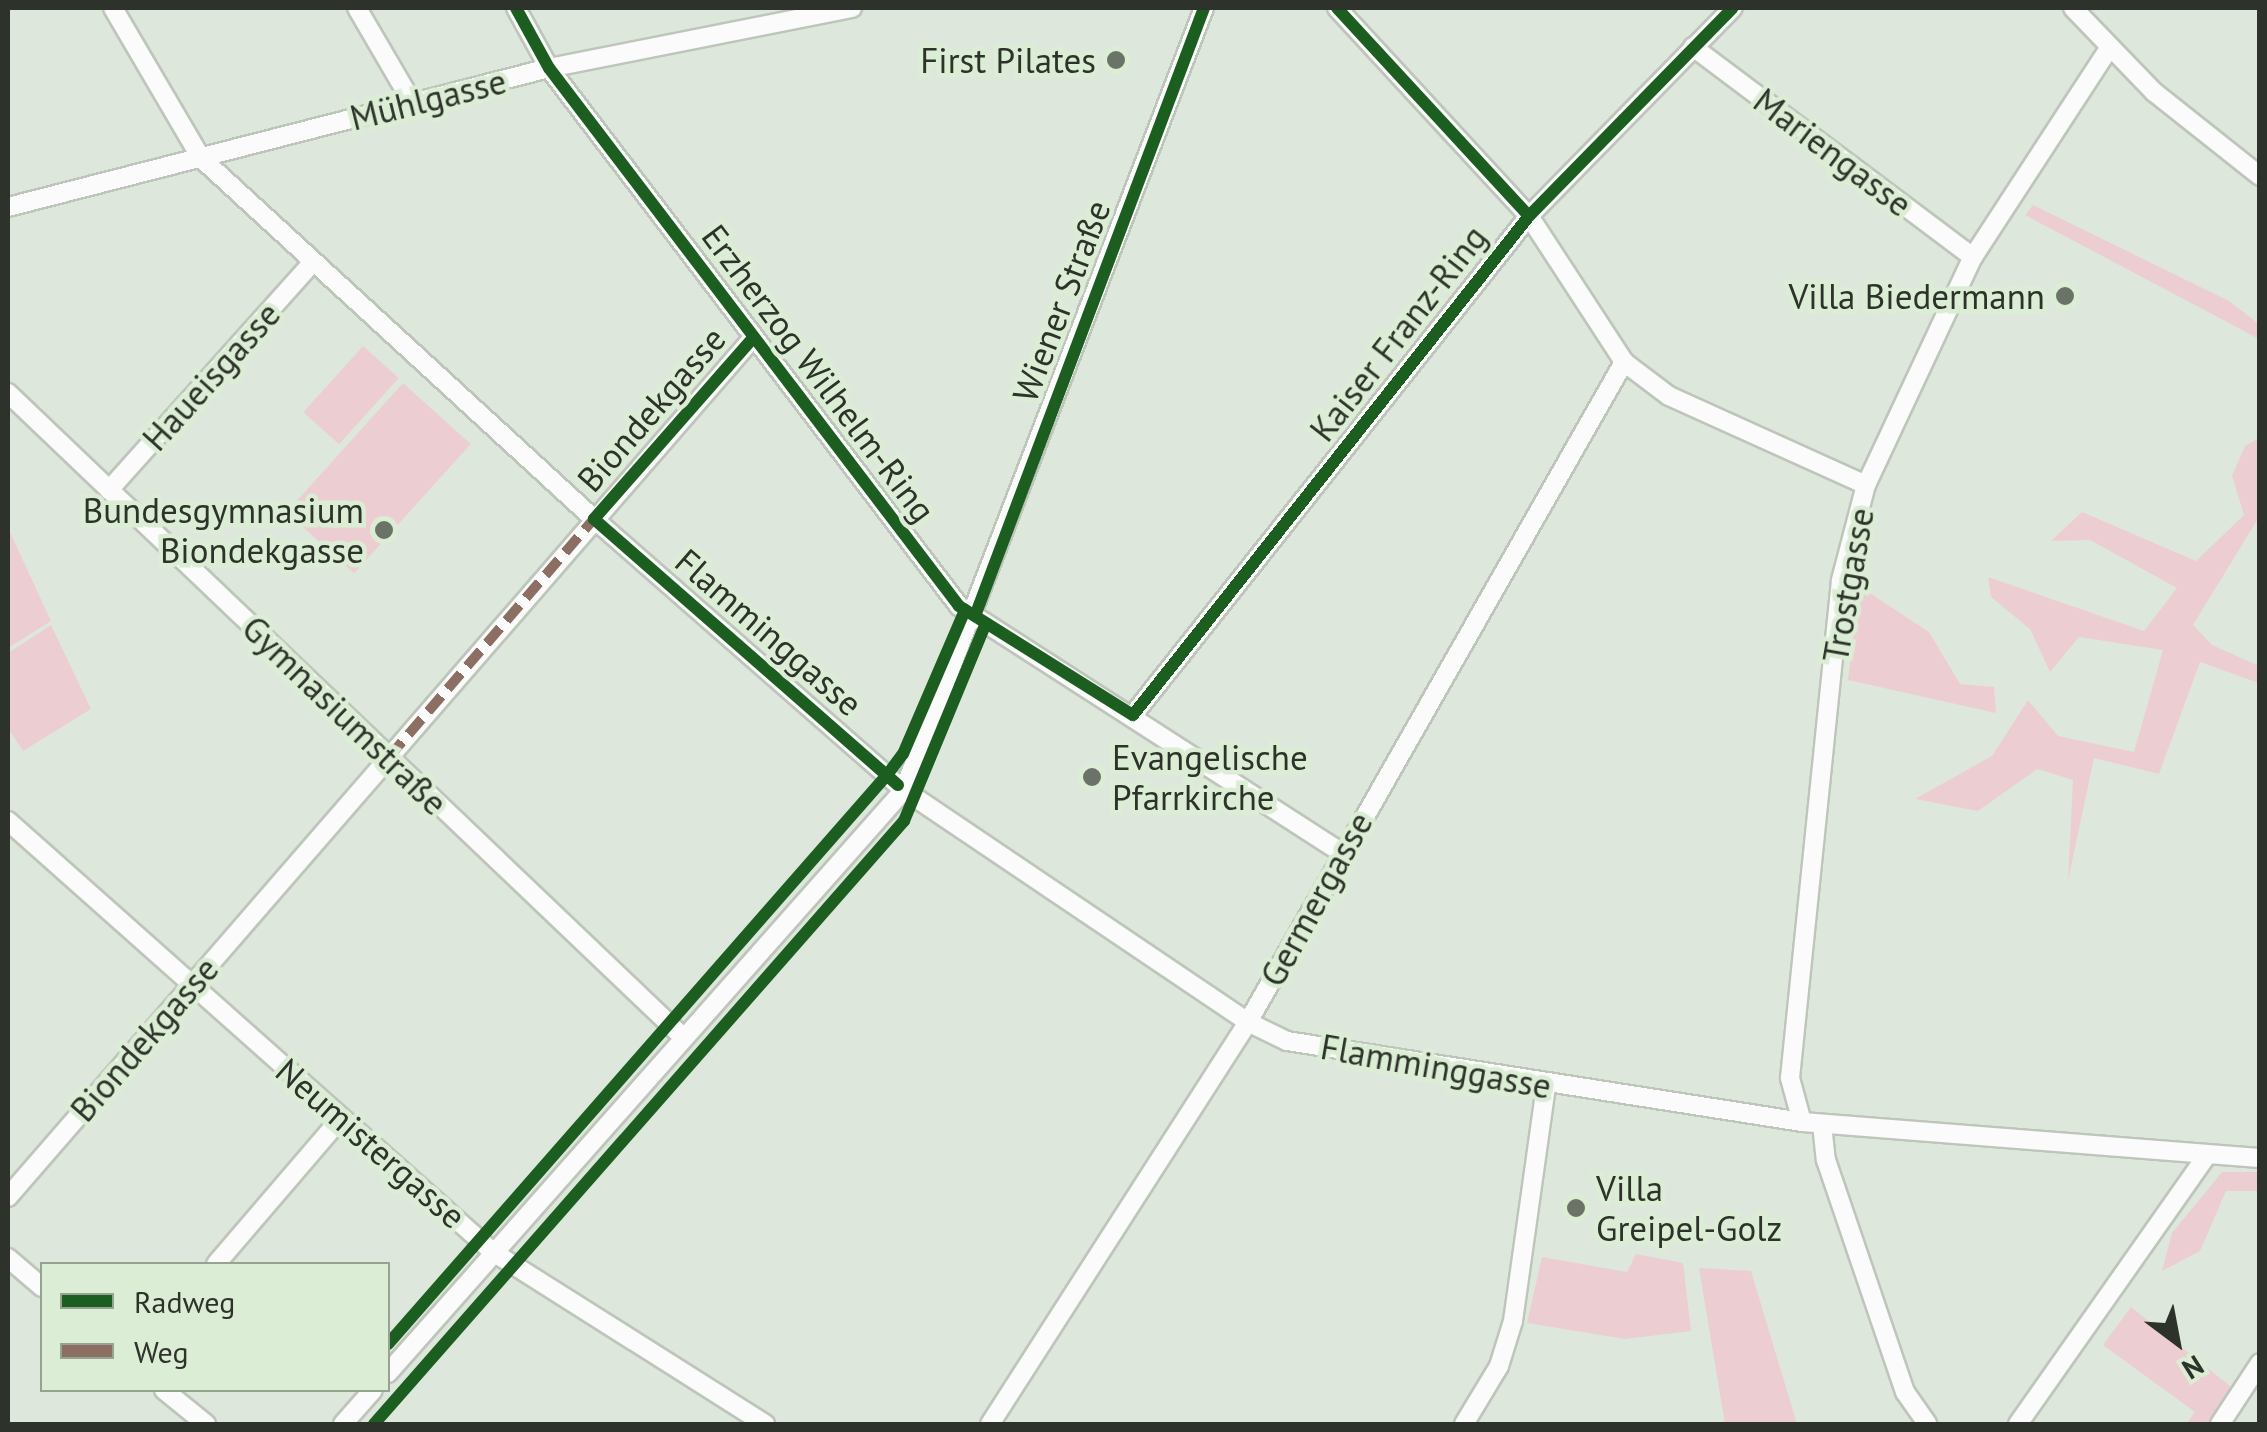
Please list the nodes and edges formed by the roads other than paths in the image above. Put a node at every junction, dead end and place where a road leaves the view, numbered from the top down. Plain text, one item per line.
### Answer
1 (113, 8) edge
2 (357, 8) edge
3 (516, 8) edge
4 (852, 8) edge
5 (1204, 8) edge
6 (1337, 8) edge
7 (1733, 8) edge
8 (2073, 8) edge
9 (1693, 47) junction
10 (2109, 48) junction
11 (549, 68) junction
12 (412, 102) junction
13 (201, 158) junction
14 (2260, 176) edge
15 (8, 207) edge
16 (1529, 216) junction
17 (1973, 257) junction
18 (313, 262) junction
19 (753, 338) junction
20 (1624, 362) junction
21 (8, 392) edge
22 (1866, 485) junction
23 (109, 490) junction
24 (594, 520) junction
25 (975, 616) junction
26 (1132, 715) junction
27 (389, 758) junction
28 (904, 790) junction
29 (8, 821) edge
30 (1341, 852) junction
31 (192, 985) junction
32 (1248, 1022) junction
33 (684, 1038) junction
34 (1546, 1085) junction
35 (341, 1118) junction
36 (1802, 1122) junction
37 (1822, 1124) junction
38 (2207, 1155) junction
39 (2260, 1158) edge
40 (8, 1197) edge
41 (494, 1252) junction
42 (8, 1258) edge
43 (218, 1262) edge
44 (40, 1285) edge
45 (2260, 1363) edge
46 (390, 1371) edge
47 (166, 1392) edge
48 (371, 1392) edge
49 (1921, 1417) edge
50 (206, 1424) edge
51 (342, 1424) edge
52 (765, 1424) edge
53 (990, 1424) edge
54 (1464, 1424) edge
55 (2018, 1424) edge
56 (2220, 1424) edge

1 - 13 street, Flamminggasse
2 - 12 street
3 - 11 street, Erzherzog Wilhelm-Ring
4 - 11 street, Mühlgasse
5 - 25 street, Wiener Straße
6 - 16 street
7 - 9 street, Kaiser Franz-Ring
8 - 10 street
9 - 16 street, Kaiser Franz-Ring
9 - 17 street, Mariengasse
10 - 14 street
10 - 17 street, Trostgasse
11 - 12 street, Mühlgasse
11 - 19 street, Erzherzog Wilhelm-Ring
12 - 13 street, Mühlgasse
13 - 15 street, Mühlgasse
13 - 18 street, Flamminggasse
16 - 20 street
16 - 26 street, Kaiser Franz-Ring
17 - 22 street, Trostgasse
18 - 23 street, Haueisgasse
18 - 24 street, Flamminggasse
19 - 24 street, Biondekgasse
19 - 25 street, Erzherzog Wilhelm-Ring
20 - 22 street
20 - 30 street, Germergasse
21 - 23 street, Gymnasiumstraße
22 - 36 street, Trostgasse
23 - 27 street, Gymnasiumstraße
24 - 27 street, Biondekgasse
24 - 28 street, Flamminggasse
25 - 26 street, Erzherzog Wilhelm-Ring
25 - 28 street, Wiener Straße
26 - 30 street, Erzherzog Wilhelm-Ring
27 - 31 street, Biondekgasse
27 - 33 street, Gymnasiumstraße
28 - 32 street, Flamminggasse
28 - 33 street, Wiener Straße
29 - 31 street, Neumistergasse
30 - 32 street, Germergasse
31 - 35 street, Neumistergasse
31 - 40 street, Biondekgasse
32 - 34 street, Flamminggasse
32 - 53 street, Germergasse
33 - 41 street, Wiener Straße
34 - 36 street, Flamminggasse
34 - 54 street
35 - 41 street, Neumistergasse
35 - 43 street
36 - 37 street, Flamminggasse
37 - 38 street, Flamminggasse
37 - 49 street
38 - 39 street, Flamminggasse
38 - 55 street
41 - 46 street, Wiener Straße
41 - 52 street, Neumistergasse
42 - 44 street
45 - 56 street
47 - 50 street
48 - 51 street

